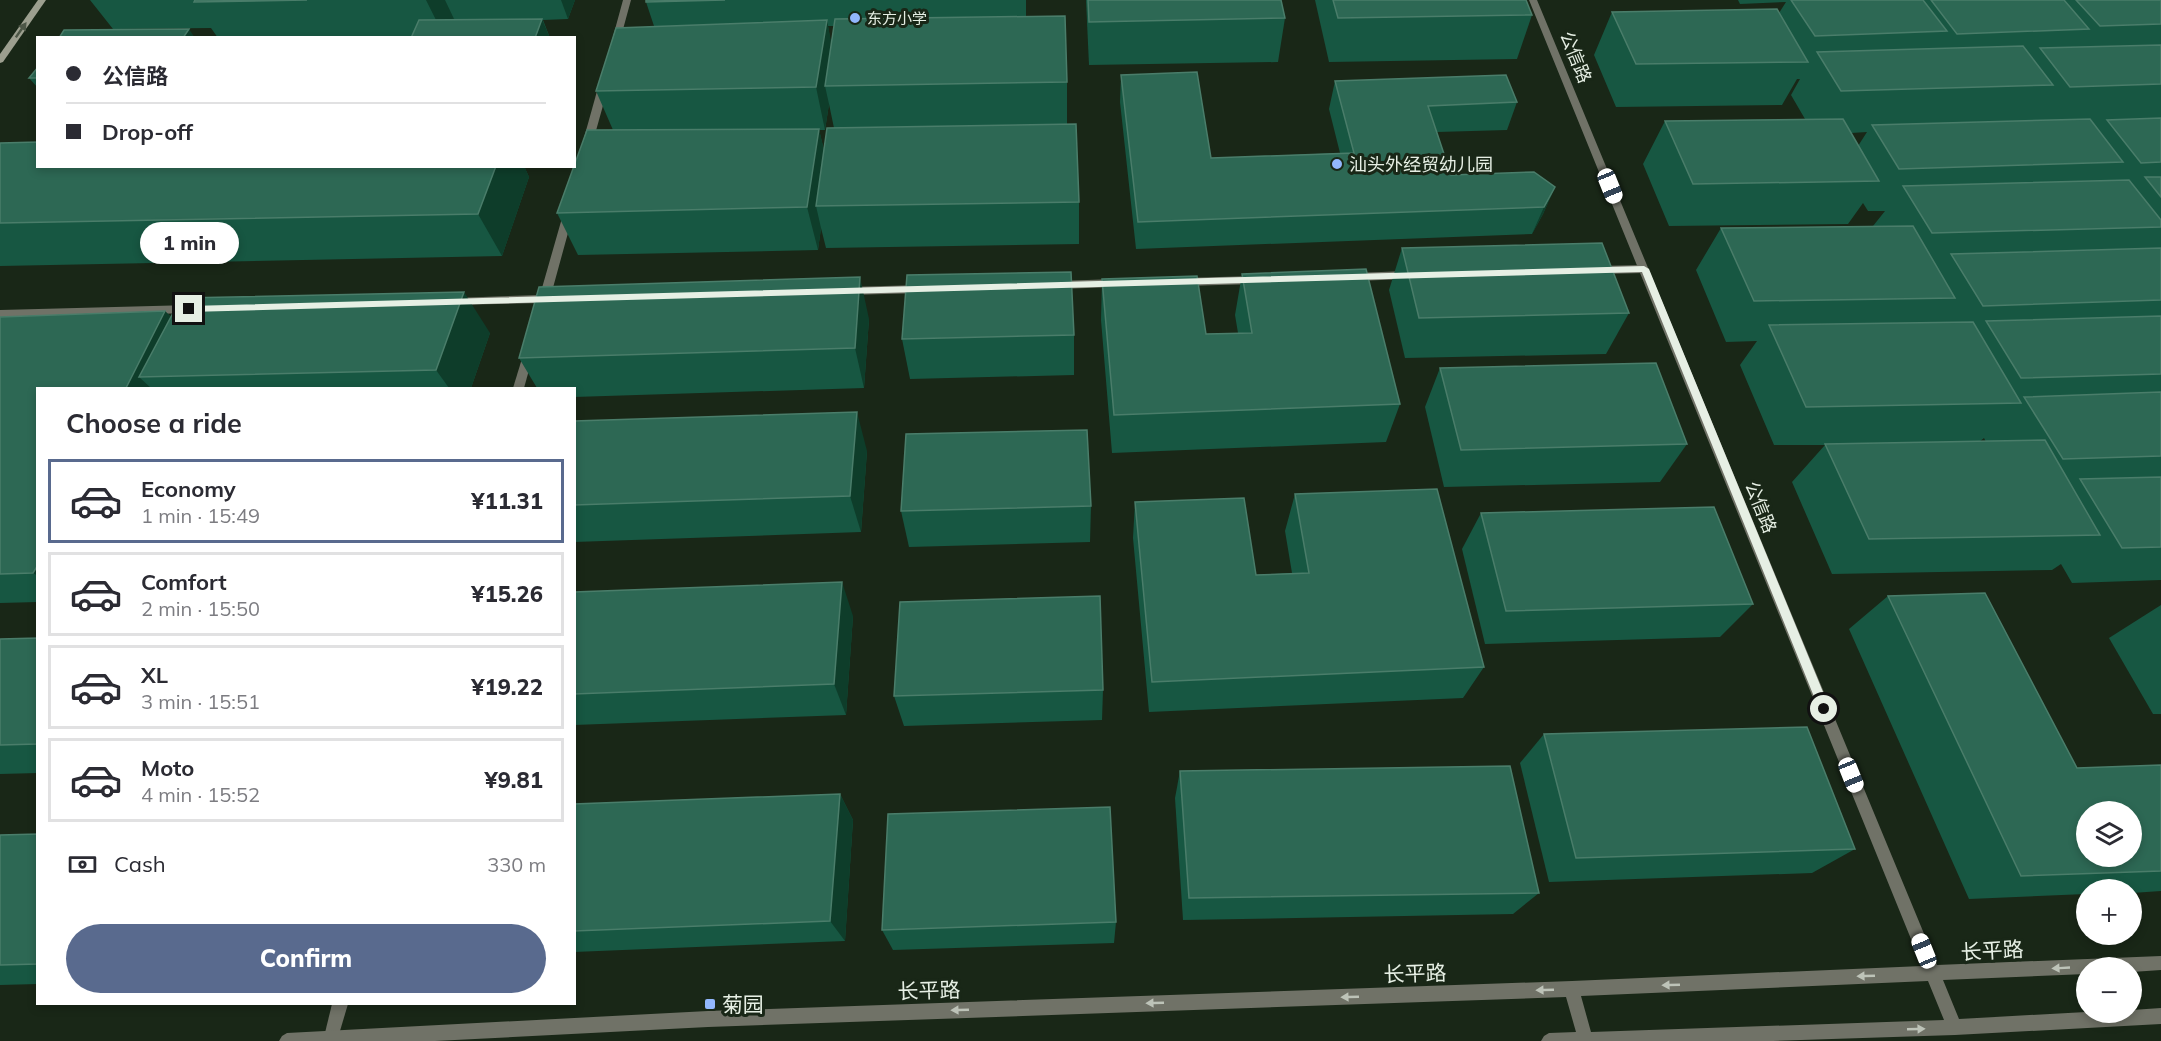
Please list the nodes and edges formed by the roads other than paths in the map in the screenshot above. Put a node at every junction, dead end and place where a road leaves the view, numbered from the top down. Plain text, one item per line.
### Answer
1 (42, 0) edge
2 (627, 0) edge
3 (1533, 0) edge
4 (611, 58) edge
5 (0, 60) edge
6 (608, 69) edge
7 (582, 161) edge
8 (573, 196) edge
9 (1644, 269) junction
10 (1585, 270) edge
11 (1417, 275) edge
12 (1345, 277) edge
13 (1262, 279) edge
14 (1166, 282) edge
15 (1130, 283) edge
16 (1046, 285) edge
17 (939, 288) edge
18 (831, 291) edge
19 (568, 299) edge
20 (438, 302) edge
21 (542, 305) junction
22 (201, 309) edge
23 (0, 314) edge
24 (531, 344) edge
25 (518, 387) edge
26 (2161, 963) edge
27 (1933, 974) junction
28 (1572, 989) junction
29 (340, 1005) edge
30 (2161, 1016) edge
31 (1955, 1027) junction
32 (330, 1039) junction
33 (1585, 1040) edge
34 (287, 1041) edge
35 (1549, 1041) edge

5 -> 1 main road
2 - 4 street
3 - 9 street, 公信路
6 - 7 street
8 - 21 street
9 - 10 street
9 - 27 street, 公信路
11 - 12 street
13 - 14 street
15 - 16 street
17 - 18 street
19 - 21 street
20 - 21 street
22 - 23 street
24 - 25 street
26 -> 27 street, 长平路
27 -> 28 street, 长平路
27 - 31 street, 公信路
28 -> 32 street, 长平路
28 - 33 street
29 - 32 street
30 - 31 street
33 -> 31 street
32 - 34 street, 长平路
33 - 35 street

